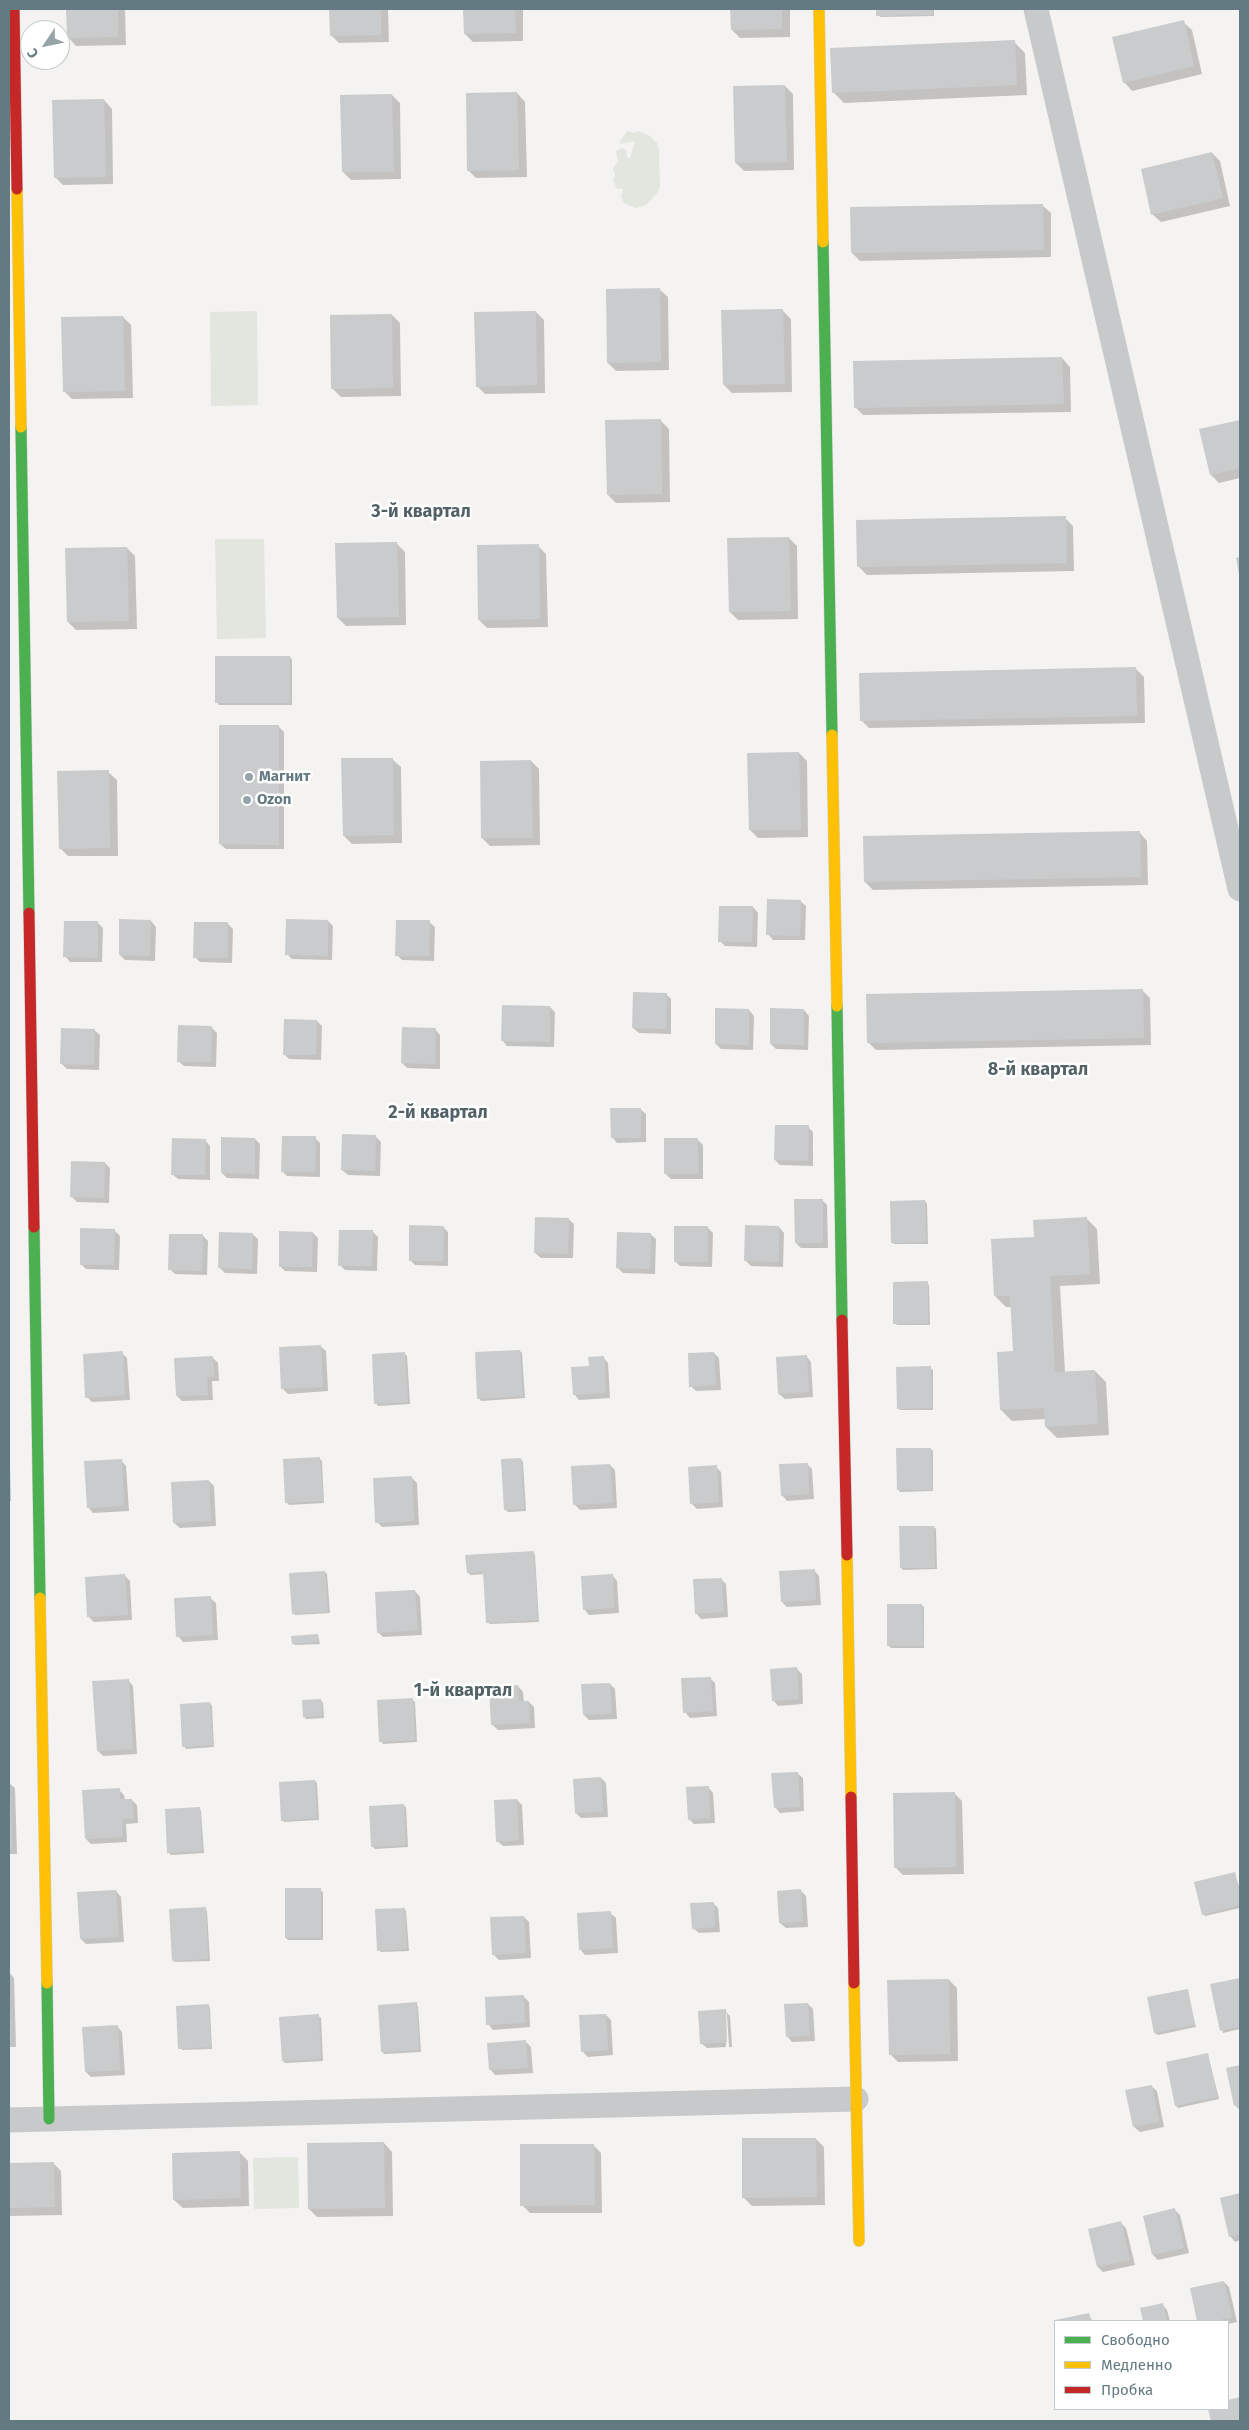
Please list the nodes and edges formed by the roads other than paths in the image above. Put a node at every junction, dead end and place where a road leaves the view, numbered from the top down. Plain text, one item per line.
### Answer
1 (14, 9) edge
2 (819, 9) edge
3 (1036, 9) edge
4 (1240, 889) edge
5 (856, 2100) junction
6 (49, 2119) junction
7 (9, 2120) edge
8 (859, 2241) dead end

1 - 6 street
2 - 5 street
3 - 4 street
5 - 6 street
5 - 8 street
6 - 7 street

